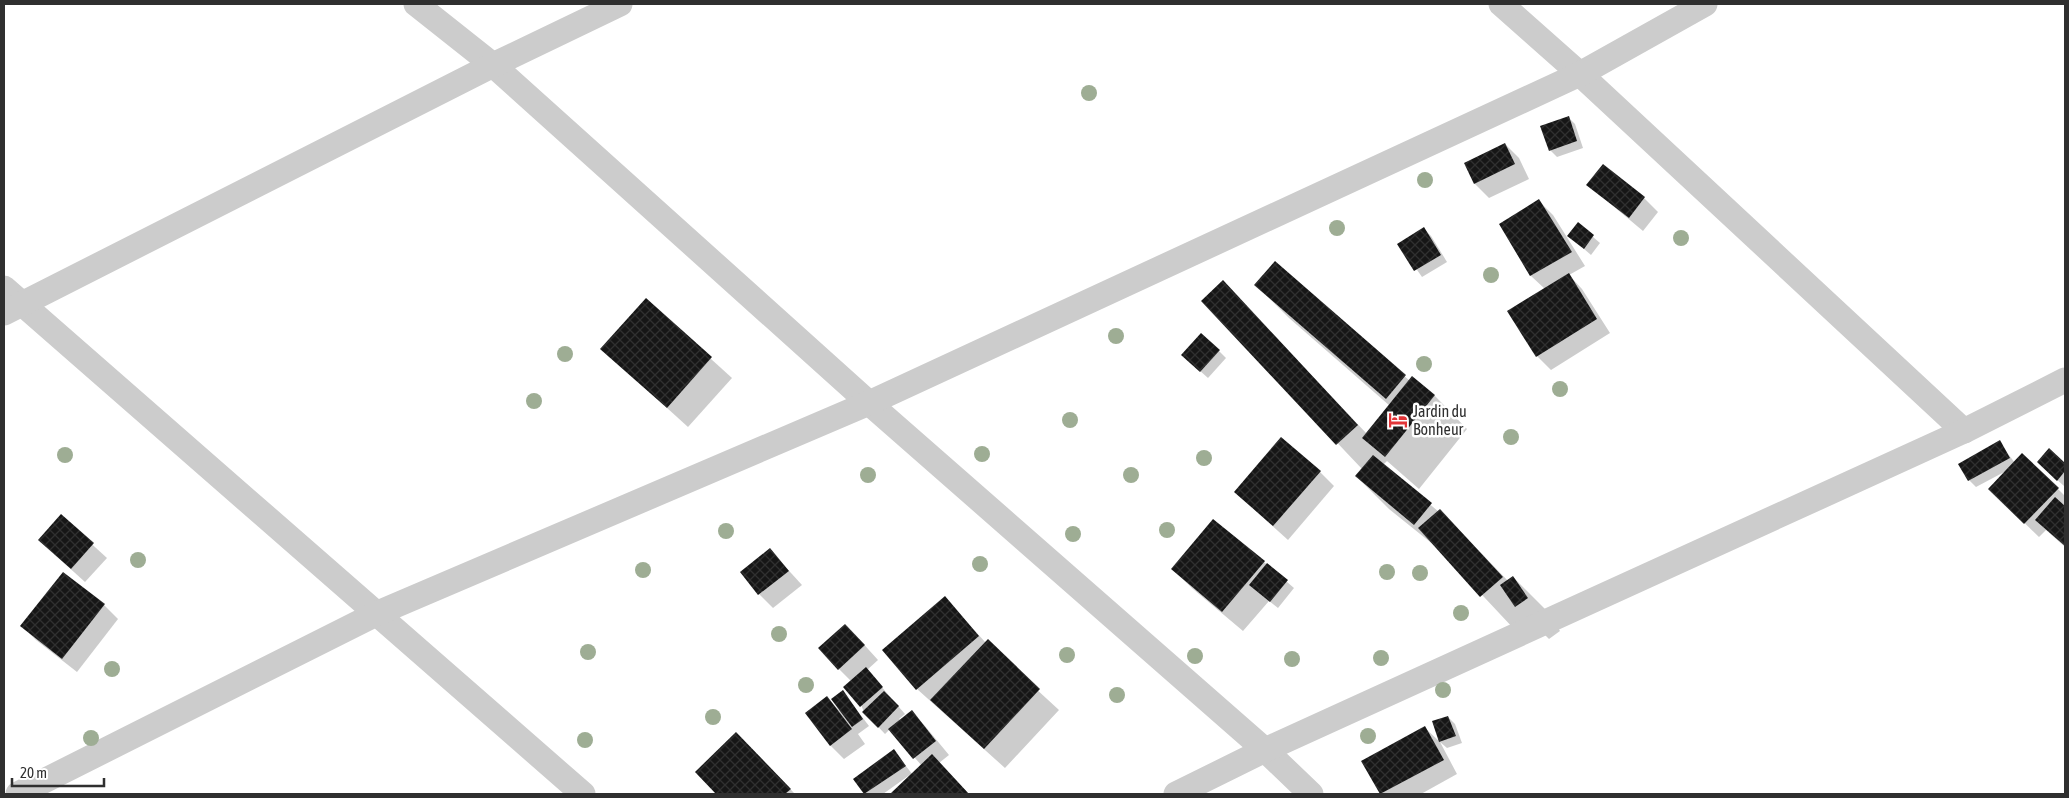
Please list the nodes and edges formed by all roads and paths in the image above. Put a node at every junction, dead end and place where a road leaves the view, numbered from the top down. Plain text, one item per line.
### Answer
1 (416, 4) edge
2 (620, 4) edge
3 (1501, 4) edge
4 (1705, 4) edge
5 (493, 65) junction
6 (1580, 74) junction
7 (10, 301) edge
8 (2065, 380) edge
9 (869, 403) junction
10 (1964, 431) junction
11 (378, 613) junction
12 (1265, 750) junction
13 (18, 794) edge
14 (583, 794) edge
15 (1176, 794) edge
16 (1311, 794) edge

1 - 5 street
2 - 5 street
3 - 6 street
4 - 6 street
5 - 7 street
5 - 9 street
6 - 9 street
6 - 10 street
7 - 11 street
8 - 10 street
9 - 11 street
9 - 12 street
10 - 12 street
11 - 13 street
11 - 14 street
12 - 15 street
12 - 16 street

